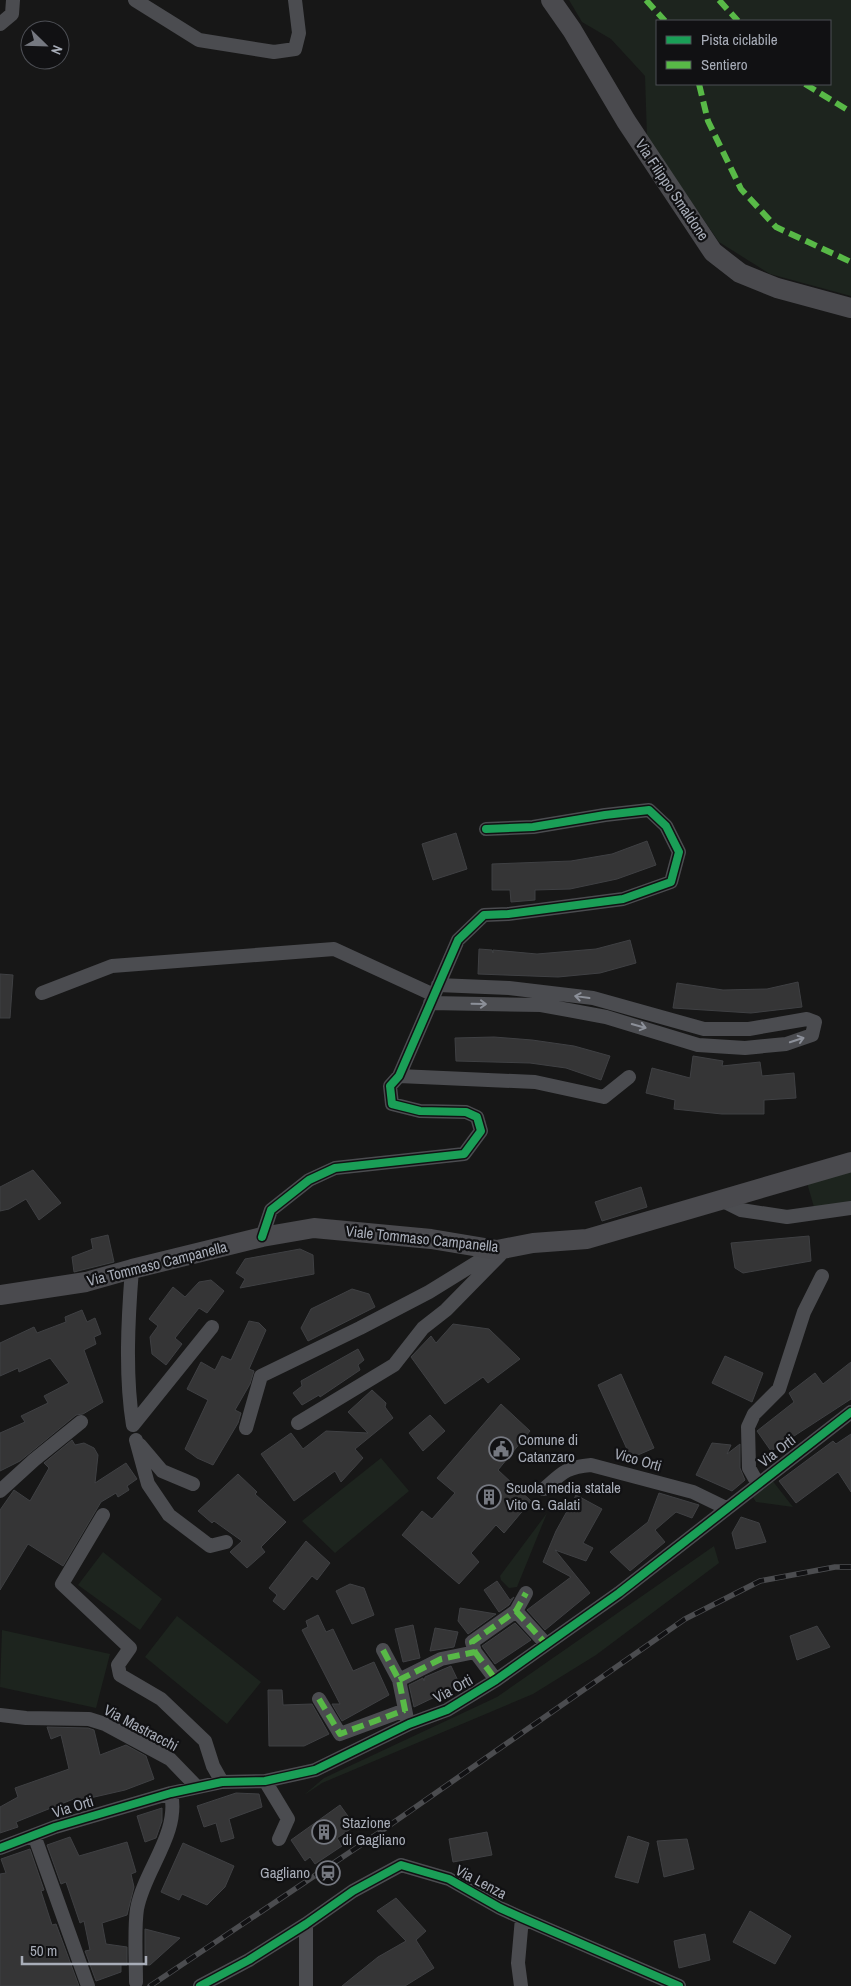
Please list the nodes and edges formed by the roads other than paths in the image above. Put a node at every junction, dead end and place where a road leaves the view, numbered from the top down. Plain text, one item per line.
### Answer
1 (13, 0) edge
2 (135, 0) edge
3 (294, 0) edge
4 (551, 0) edge
5 (0, 24) edge
6 (851, 308) edge
7 (486, 829) dead end
8 (42, 993) dead end
9 (434, 995) junction
10 (398, 1076) junction
11 (629, 1076) dead end
12 (851, 1162) edge
13 (720, 1200) junction
14 (851, 1208) edge
15 (314, 1228) joint
16 (262, 1237) junction
17 (501, 1250) junction
18 (132, 1269) junction
19 (822, 1276) dead end
20 (0, 1294) edge
21 (212, 1327) dead end
22 (851, 1412) edge
23 (81, 1422) dead end
24 (298, 1423) dead end
25 (134, 1425) junction
26 (246, 1428) dead end
27 (136, 1440) junction
28 (193, 1484) dead end
29 (758, 1484) junction
30 (544, 1489) dead end
31 (0, 1491) edge
32 (726, 1508) junction
33 (103, 1515) dead end
34 (226, 1542) dead end
35 (526, 1593) dead end
36 (516, 1611) junction
37 (546, 1644) junction
38 (383, 1650) dead end
39 (475, 1652) junction
40 (399, 1680) junction
41 (496, 1680) junction
42 (319, 1699) dead end
43 (405, 1710) junction
44 (0, 1715) edge
45 (409, 1724) junction
46 (265, 1781) junction
47 (222, 1782) junction
48 (197, 1787) junction
49 (171, 1793) junction
50 (34, 1835) junction
51 (279, 1839) dead end
52 (0, 1848) edge
53 (522, 1918) junction
54 (306, 1924) junction
55 (136, 1982) dead end
56 (88, 1986) edge
57 (200, 1986) edge
58 (306, 1986) edge
59 (522, 1986) edge
60 (679, 1986) edge

1 - 5 street
2 - 3 street
4 - 6 street, Via Filippo Smaldone
7 - 9 street
8 - 9 street
9 -> 9 street
9 - 10 street
10 - 11 street
10 - 16 street
12 - 13 street
13 - 14 street
13 - 17 street, Viale Tommaso Campanella
15 - 16 street, Via Tommaso Campanella
15 - 17 street, Viale Tommaso Campanella
16 - 18 street, Via Tommaso Campanella
17 - 24 street
17 - 26 street
18 - 20 street, Via Tommaso Campanella
18 - 25 street
19 - 29 street
21 - 25 street
22 - 29 street, Via Orti
23 - 31 street
25 - 27 street
27 - 28 street
27 - 34 street
29 - 32 street, Via Orti
30 - 32 street, Vico Orti
32 - 37 street, Via Orti
33 - 47 street
35 - 36 street
36 - 37 street
36 - 39 street
37 - 41 street, Via Orti
38 - 40 street
39 - 40 street
39 - 41 street
40 - 43 street
41 - 45 street, Via Orti
42 - 43 street
43 - 45 street
44 - 48 street, Via Mastracchi
45 - 46 street, Via Orti
46 - 47 street, Via Orti
46 - 51 street
47 - 48 street, Via Orti
48 - 49 street, Via Orti
49 - 50 street, Via Orti
49 - 55 street
50 - 52 street, Via Orti
50 - 56 street
53 - 54 street, Via Lenza
53 - 59 street
53 - 60 street, Via Lenza
54 - 57 street, Via Lenza
54 - 58 street

